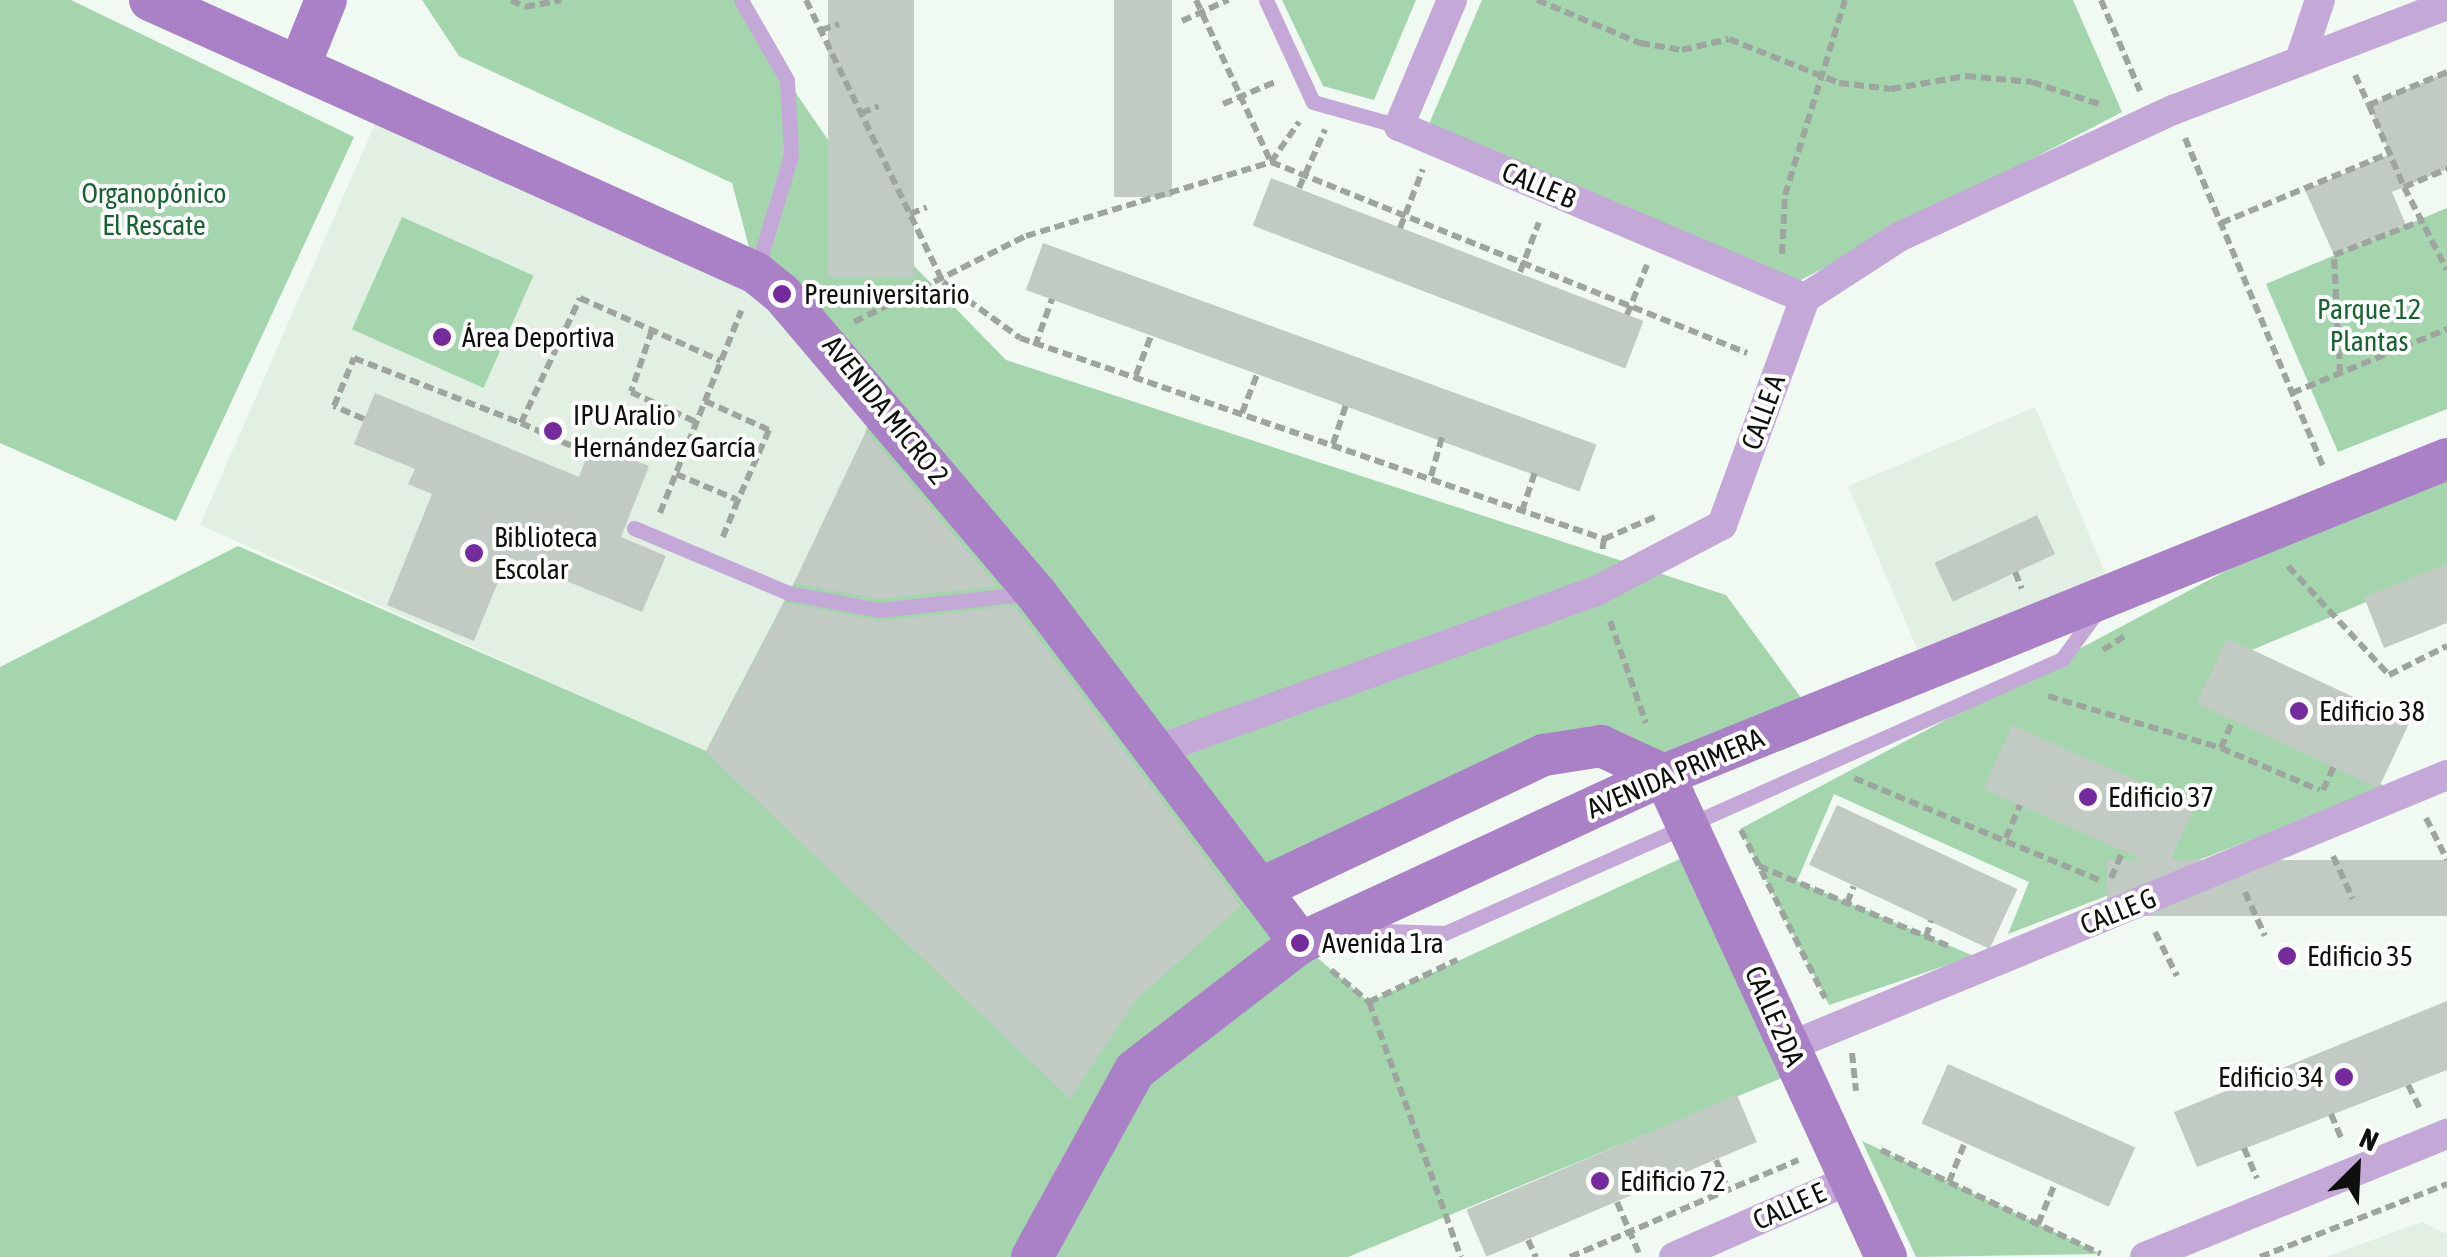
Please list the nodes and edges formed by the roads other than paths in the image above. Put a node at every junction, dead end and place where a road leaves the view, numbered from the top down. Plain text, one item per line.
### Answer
1 (150, 0) edge
2 (326, 0) edge
3 (741, 0) edge
4 (1266, 0) edge
5 (1452, 0) edge
6 (2320, 0) edge
7 (2447, 5) edge
8 (2300, 60) junction
9 (299, 67) junction
10 (1398, 126) junction
11 (756, 272) junction
12 (1794, 293) junction
13 (2447, 459) edge
14 (634, 528) dead end
15 (2112, 591) junction
16 (1035, 592) junction
17 (1151, 752) junction
18 (1664, 775) junction
19 (2447, 775) edge
20 (1688, 823) junction
21 (1260, 889) junction
22 (1316, 936) junction
23 (1788, 1047) junction
24 (2447, 1134) edge
25 (1855, 1160) junction
26 (1032, 1257) edge
27 (1674, 1257) edge
28 (1886, 1257) edge
29 (2146, 1257) edge

1 - 9 street, AVENIDA MICRO 2
2 - 9 street
3 - 11 lane
4 - 10 lane
5 - 10 street
6 - 8 street
7 - 8 street
8 - 12 street
9 - 11 street, AVENIDA MICRO 2
10 - 12 street, CALLE B
11 - 16 street, AVENIDA MICRO 2
12 - 17 street, CALLE A
13 - 15 street, AVENIDA PRIMERA
14 - 16 lane
15 - 18 street, AVENIDA PRIMERA
15 - 20 lane
16 - 17 street, AVENIDA MICRO 2
17 - 21 street, AVENIDA MICRO 2
18 - 20 street, CALLE 2DA
18 - 21 street
18 - 22 street, AVENIDA PRIMERA
19 - 23 street, CALLE G
20 - 22 lane
20 - 23 street, CALLE 2DA
21 - 22 street, AVENIDA MICRO 2
22 - 26 street, AVENIDA PRIMERA
23 - 25 street, CALLE 2DA
24 - 29 street
25 - 27 street, CALLE E
25 - 28 street, CALLE 2DA

